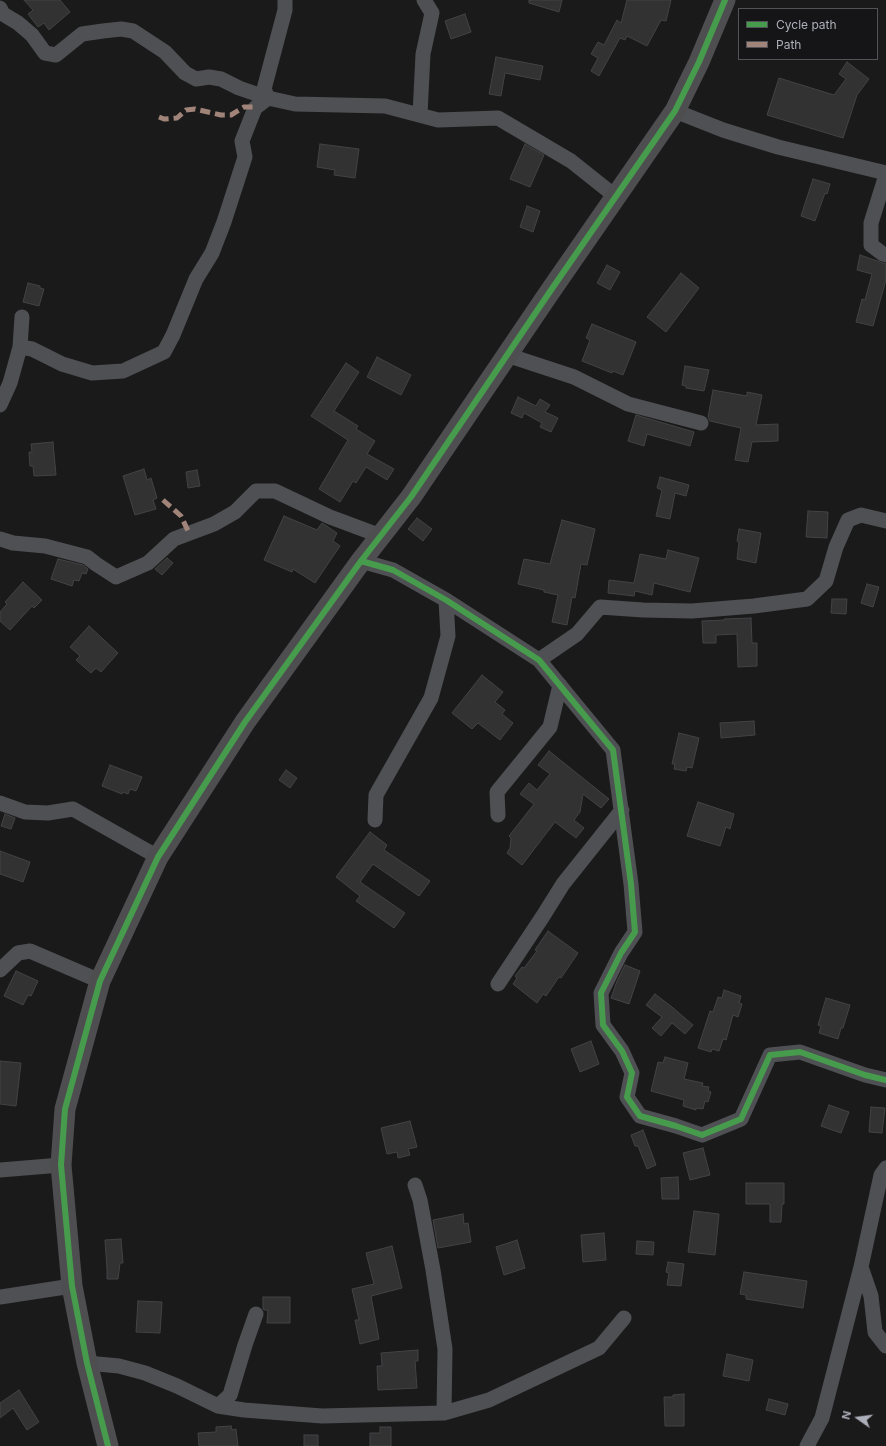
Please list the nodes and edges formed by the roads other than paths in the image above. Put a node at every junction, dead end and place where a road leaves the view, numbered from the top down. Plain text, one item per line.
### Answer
1 (285, 0) edge
2 (424, 0) edge
3 (725, 0) edge
4 (0, 8) edge
5 (268, 98) junction
6 (675, 111) junction
7 (420, 115) junction
8 (886, 174) edge
9 (615, 196) junction
10 (886, 255) edge
11 (22, 317) dead end
12 (20, 347) junction
13 (507, 355) junction
14 (0, 405) edge
15 (701, 423) dead end
16 (886, 522) edge
17 (381, 536) junction
18 (0, 539) edge
19 (361, 561) junction
20 (446, 600) junction
21 (539, 660) junction
22 (560, 685) junction
23 (0, 804) edge
24 (622, 810) junction
25 (498, 815) dead end
26 (375, 820) dead end
27 (158, 857) junction
28 (0, 970) edge
29 (100, 981) junction
30 (498, 984) dead end
31 (886, 1080) edge
32 (61, 1165) junction
33 (886, 1168) edge
34 (0, 1170) edge
35 (415, 1185) dead end
36 (861, 1267) junction
37 (72, 1286) junction
38 (0, 1297) edge
39 (256, 1314) dead end
40 (624, 1318) dead end
41 (886, 1346) edge
42 (87, 1363) junction
43 (218, 1406) junction
44 (444, 1413) junction
45 (108, 1446) edge
46 (806, 1446) edge

1 - 5 street
2 - 7 street
3 - 6 street
4 - 5 street
5 - 7 street
5 - 12 street
6 - 8 street
6 - 9 street
7 - 9 street
8 - 10 street
9 - 13 street
11 - 12 street
12 - 14 street
13 - 15 street
13 - 17 street
16 - 21 street
17 - 18 street
17 - 19 street
19 - 20 street
19 - 27 street
20 - 21 street
20 - 26 street
21 - 22 street
22 - 24 street
22 - 25 street
23 - 27 street
24 - 30 street
24 - 31 street
27 - 29 street
28 - 29 street
29 - 32 street
32 - 34 street
32 - 37 street
33 - 36 street
35 - 44 street
36 - 41 street
36 - 46 street
37 - 38 street
37 - 42 street
39 - 43 street
40 - 44 street
42 - 43 street
42 - 45 street
43 - 44 street

